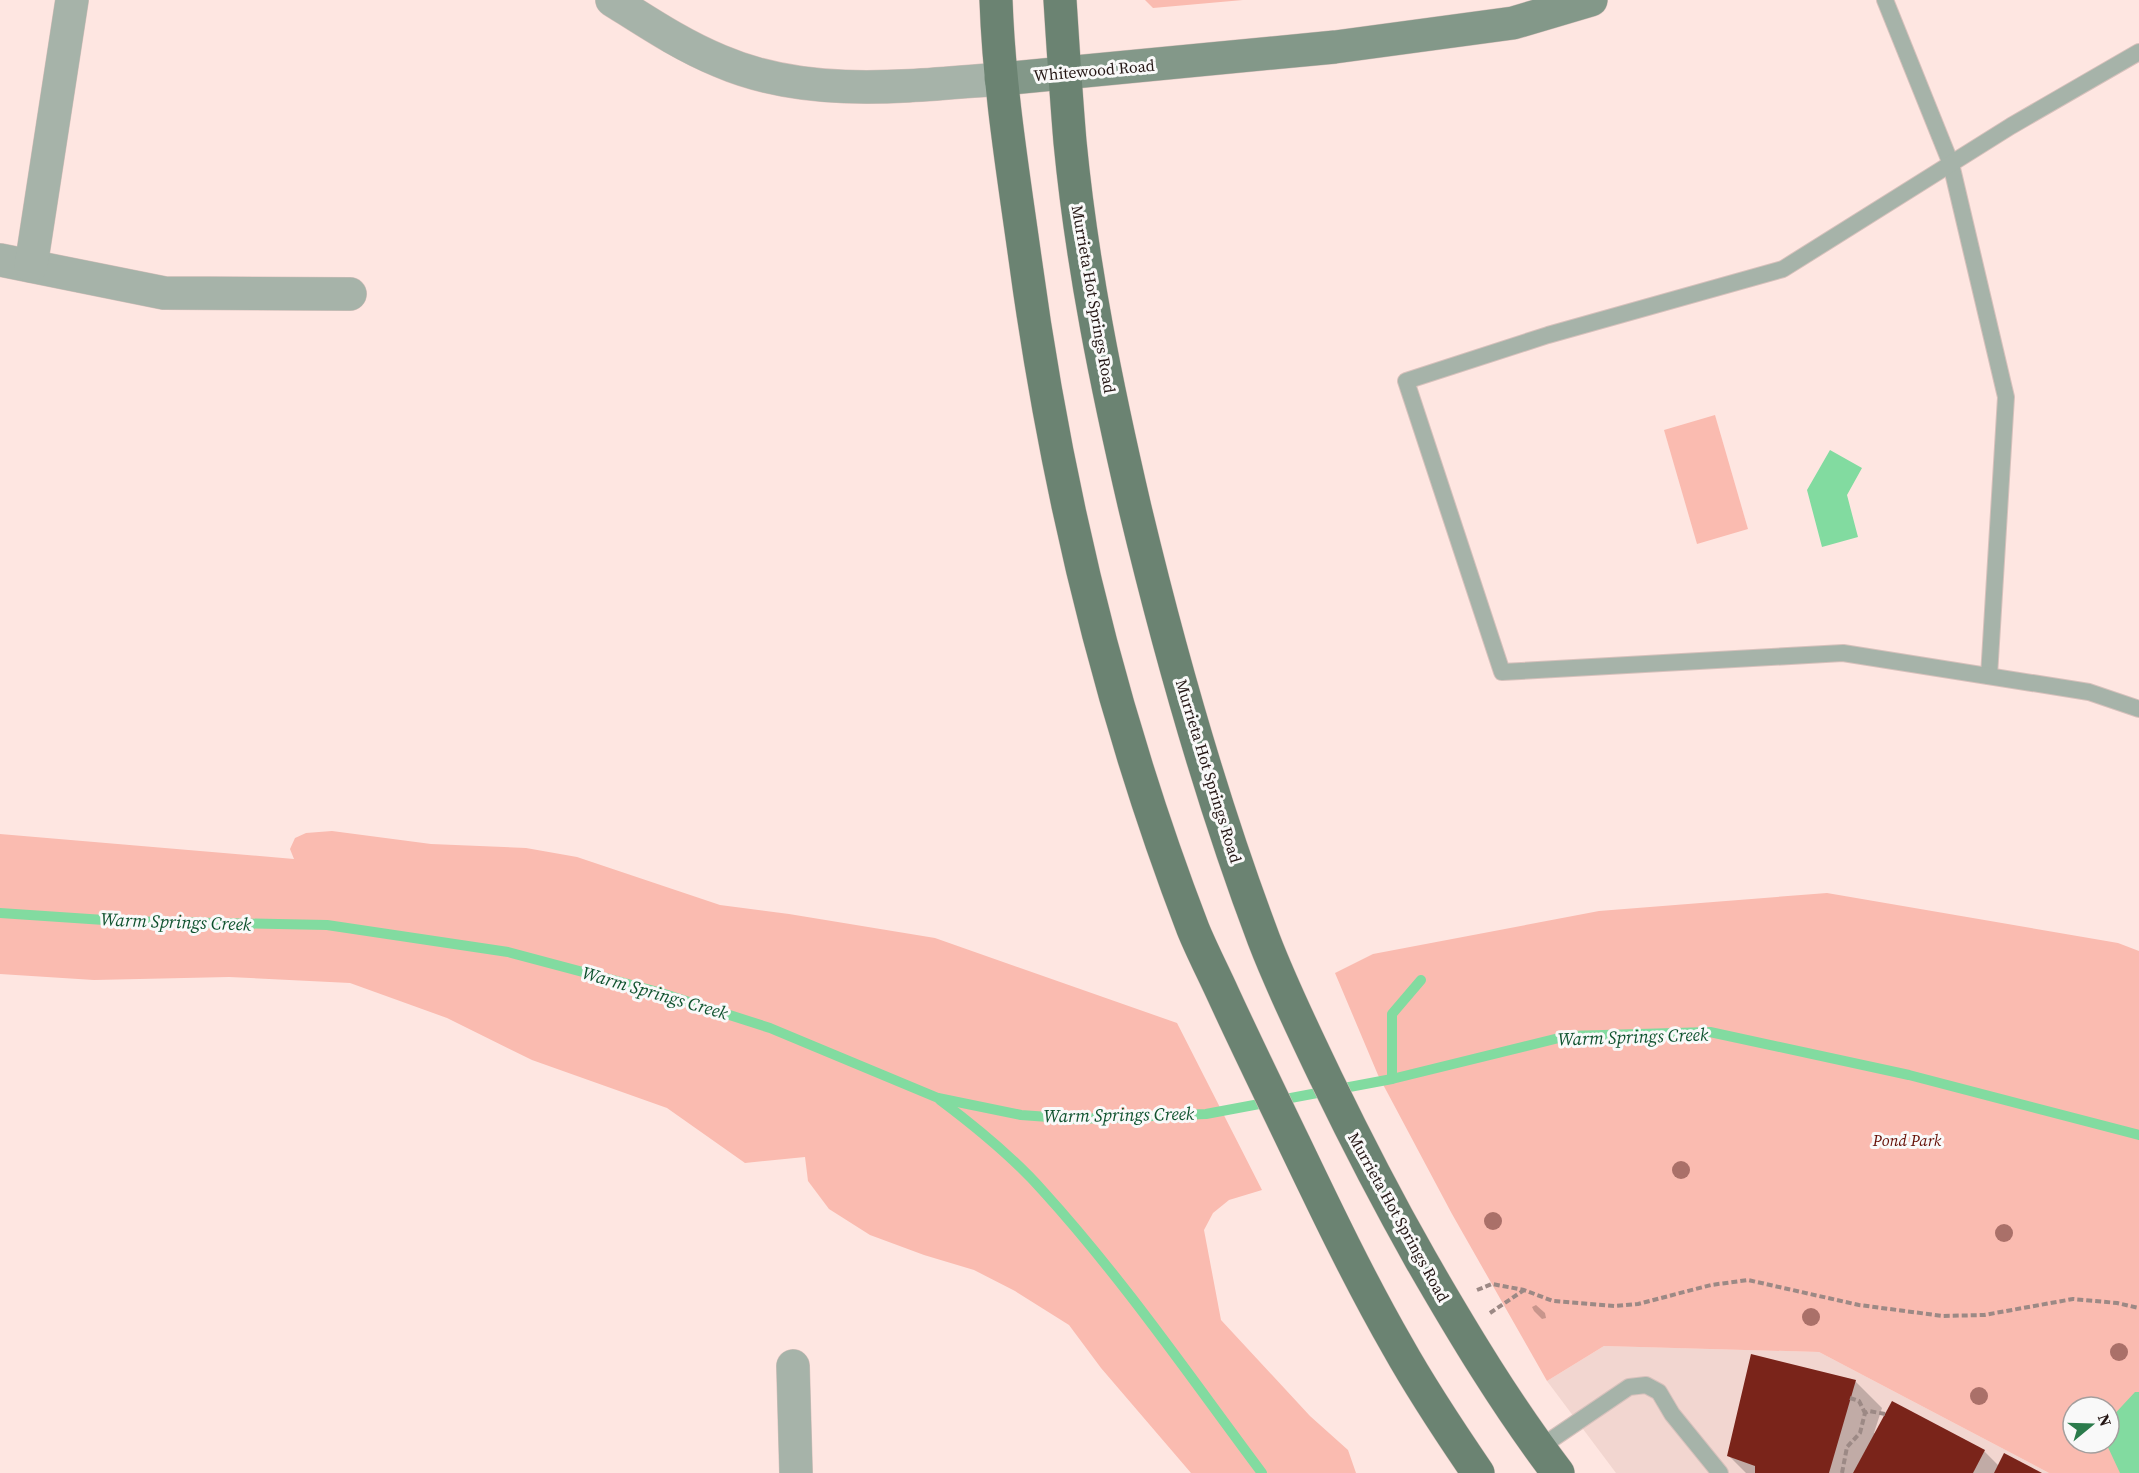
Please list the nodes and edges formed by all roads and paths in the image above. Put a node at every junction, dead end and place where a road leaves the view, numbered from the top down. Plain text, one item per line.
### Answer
1 (72, 0) edge
2 (612, 0) edge
3 (996, 0) edge
4 (1060, 0) edge
5 (1591, 0) edge
6 (1885, 0) edge
7 (2139, 52) edge
8 (1065, 72) junction
9 (1001, 79) junction
10 (1951, 164) junction
11 (15, 263) edge
12 (350, 294) dead end
13 (1989, 676) junction
14 (2139, 709) edge
15 (1446, 1304) junction
16 (2139, 1308) edge
17 (793, 1366) dead end
18 (1851, 1398) dead end
19 (1865, 1413) junction
20 (1885, 1414) dead end
21 (1548, 1460) edge
22 (796, 1473) edge
23 (1478, 1473) edge
24 (1720, 1473) edge
25 (1842, 1473) edge

1 - 11 street
2 - 9 street, Whitewood Road
3 - 9 main road
4 - 8 main road, Murrieta Hot Springs Road
5 - 8 main road, Whitewood Road
6 - 10 lane
7 - 10 lane
8 - 9 main road, Whitewood Road
8 - 15 main road, Murrieta Hot Springs Road
9 - 23 main road
10 - 13 lane
10 - 13 lane
11 - 12 street
13 - 14 lane
15 - 16 path
15 - 21 main road, Murrieta Hot Springs Road
17 - 22 street
18 - 19 path
19 - 20 path
19 - 25 path
21 - 24 lane

